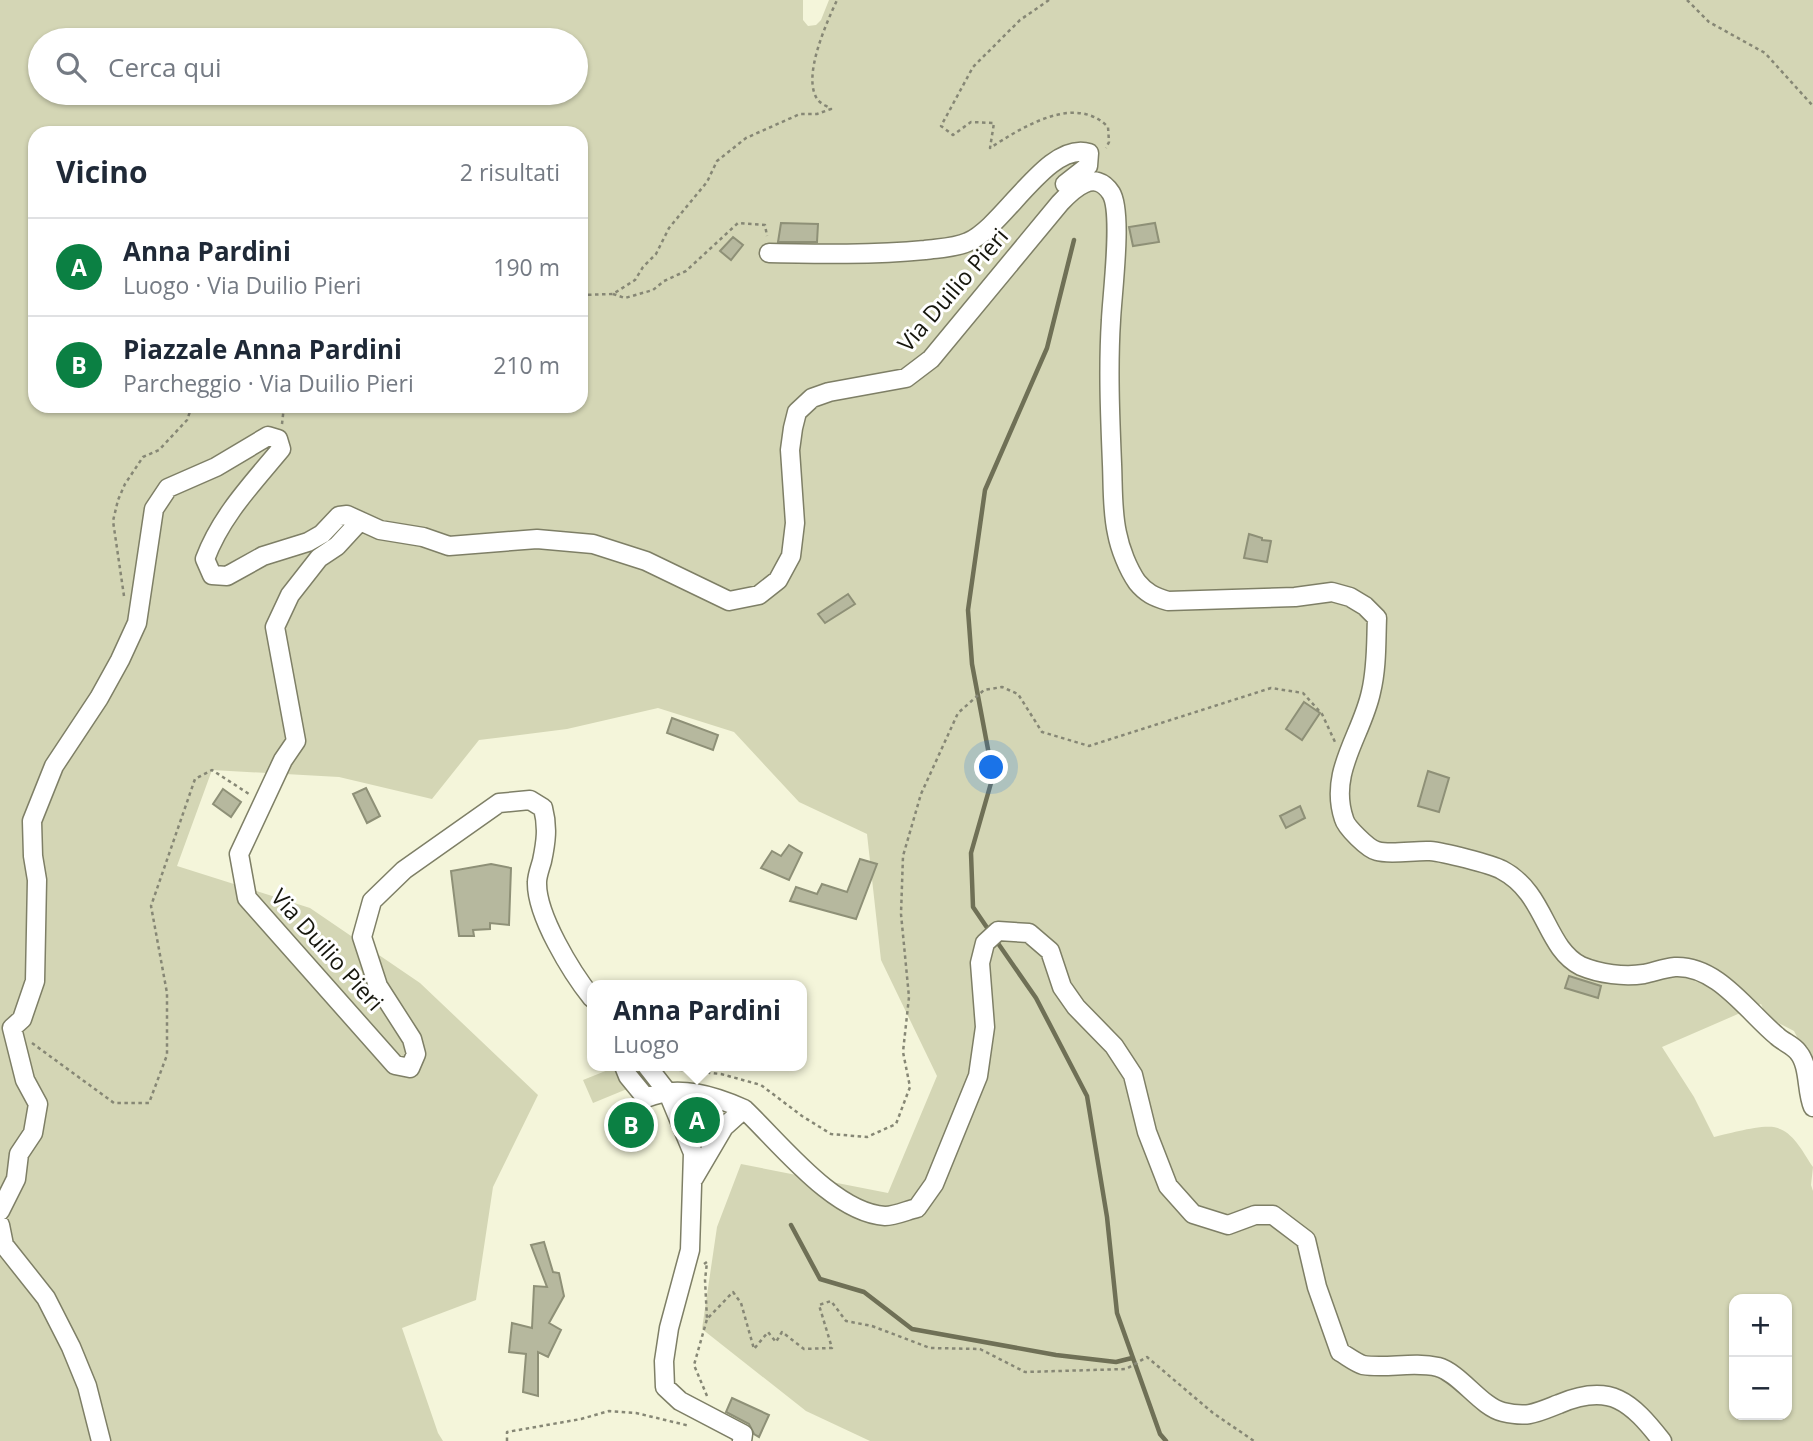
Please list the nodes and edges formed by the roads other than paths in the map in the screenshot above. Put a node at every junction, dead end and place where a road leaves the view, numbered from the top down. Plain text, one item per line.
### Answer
1 (1060, 203) junction
2 (769, 253) road end
3 (360, 521) junction
4 (587, 992) edge
5 (626, 1071) edge
6 (652, 1071) edge
7 (668, 1093) junction
8 (1813, 1107) edge
9 (744, 1109) junction
10 (692, 1181) junction
11 (0, 1211) edge
12 (0, 1224) edge
13 (101, 1441) edge
14 (742, 1441) edge
15 (1662, 1441) edge

1 - 2 street
1 - 3 street, Via Duilio Pieri
1 - 8 street, Via Duilio Pieri
3 - 4 street, Via Duilio Pieri
3 - 11 street
5 - 7 street
6 - 7 street
7 - 9 street
7 - 10 street
9 - 10 street
9 - 15 street
10 - 14 street
12 - 13 street

